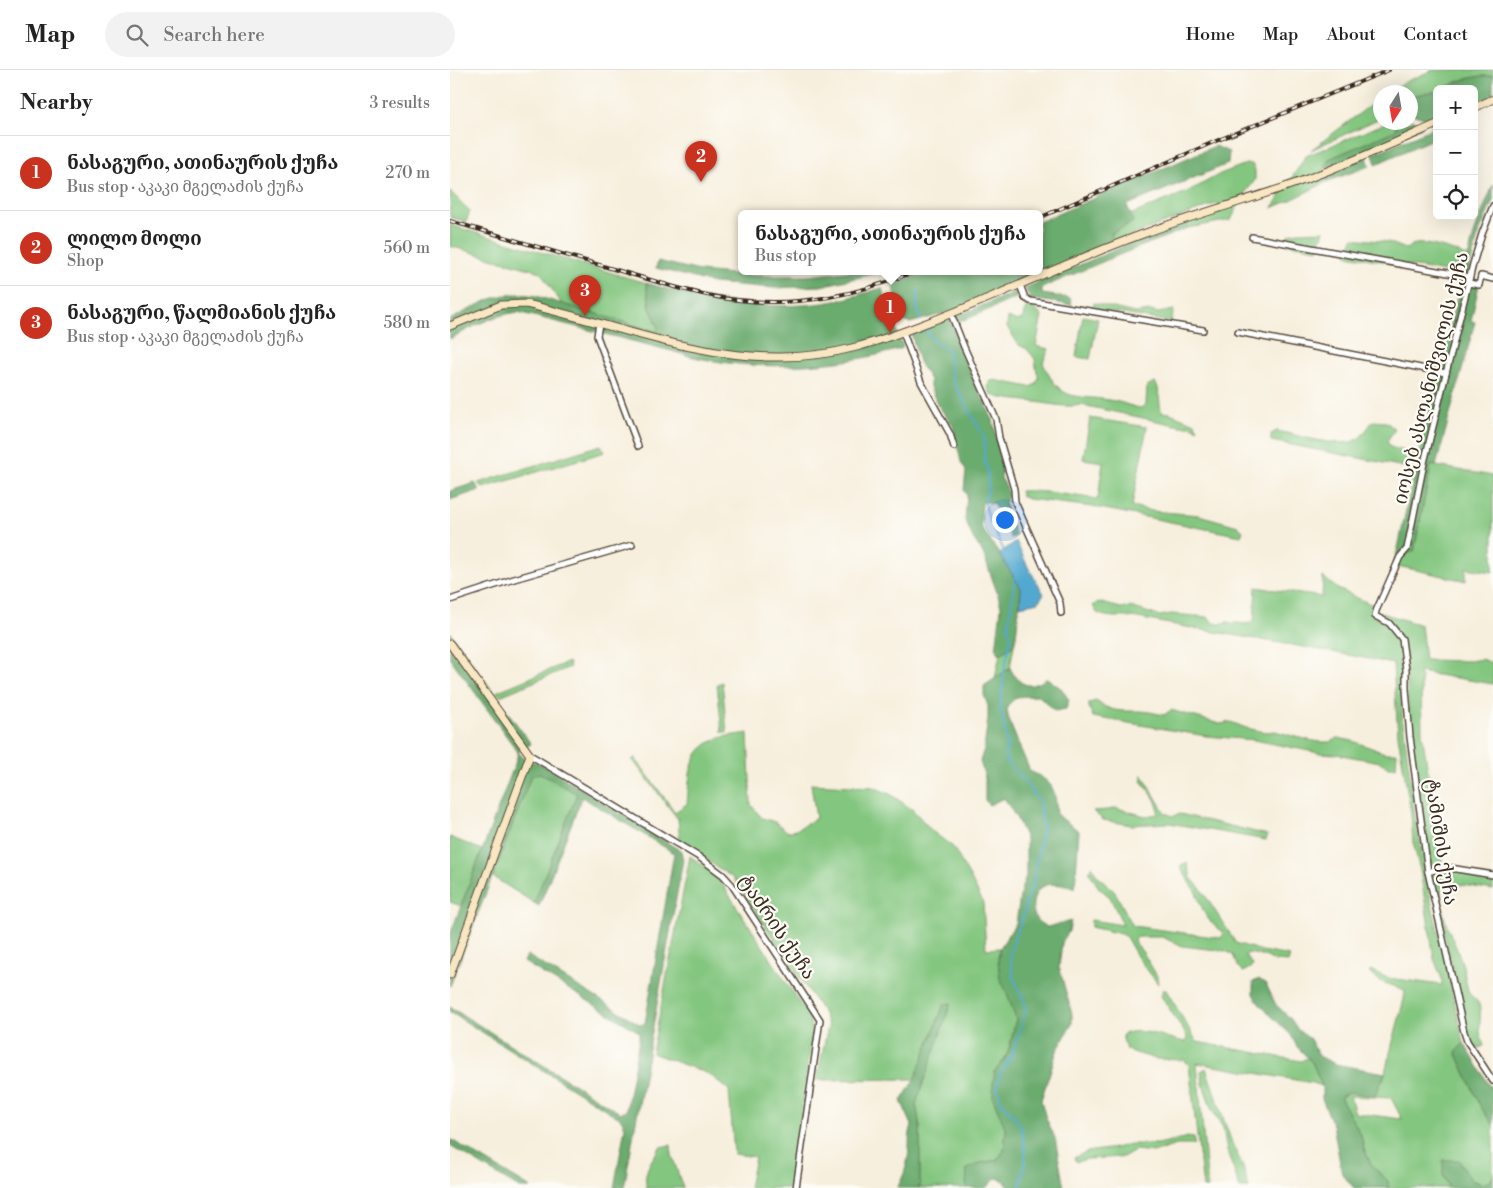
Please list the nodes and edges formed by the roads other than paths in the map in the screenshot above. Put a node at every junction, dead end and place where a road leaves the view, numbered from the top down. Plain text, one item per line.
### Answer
1 (1493, 99) edge
2 (1478, 106) edge
3 (1433, 126) edge
4 (1493, 206) edge
5 (1252, 237) dead end
6 (1473, 267) junction
7 (1481, 276) junction
8 (1470, 280) junction
9 (1493, 280) edge
10 (1020, 285) junction
11 (951, 314) junction
12 (599, 323) junction
13 (450, 326) edge
14 (1203, 330) dead end
15 (903, 332) junction
16 (1238, 332) dead end
17 (1446, 373) junction
18 (638, 446) dead end
19 (954, 447) dead end
20 (632, 545) dead end
21 (450, 600) edge
22 (1376, 611) joint
23 (1061, 613) dead end
24 (450, 644) edge
25 (530, 755) junction
26 (1428, 872) junction
27 (1493, 875) edge
28 (450, 975) edge
29 (1493, 1081) edge
30 (796, 1188) edge

1 - 2 street
3 - 10 street
4 - 6 street, იოსებ ასლანიშვილის ქუჩა
5 - 8 street
6 - 7 street
6 - 8 street, იოსებ ასლანიშვილის ქუჩა
7 - 8 street
7 - 9 street
8 - 17 street, იოსებ ასლანიშვილის ქუჩა
10 - 11 street
10 - 14 street
11 - 15 street
11 - 23 street
12 - 13 street
12 - 15 street
12 - 18 street
15 - 19 street
16 - 17 street
17 - 22 street, იოსებ ასლანიშვილის ქუჩა
20 - 21 street
22 - 26 street, ტამიშის ქუჩა
24 - 25 street
25 - 28 street
25 - 30 street, ტაძრის ქუჩა
26 - 27 street
26 - 29 street, ტამიშის ქუჩა

